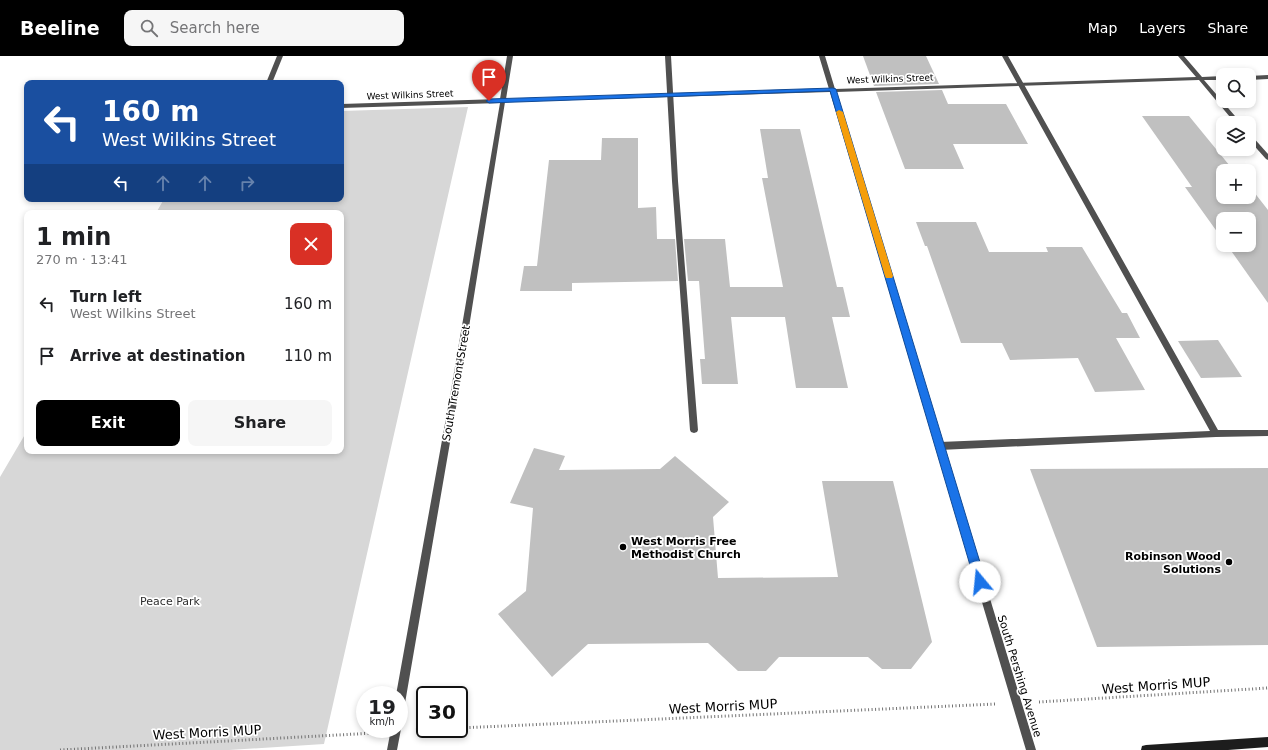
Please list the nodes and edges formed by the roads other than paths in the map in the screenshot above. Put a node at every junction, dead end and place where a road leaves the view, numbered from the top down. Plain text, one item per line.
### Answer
1 (280, 56) edge
2 (510, 56) edge
3 (668, 56) edge
4 (822, 56) edge
5 (1005, 56) edge
6 (1181, 56) edge
7 (1268, 77) edge
8 (1216, 78) edge
9 (1256, 78) edge
10 (1200, 79) junction
11 (270, 80) edge
12 (1021, 84) junction
13 (833, 89) junction
14 (671, 95) junction
15 (503, 101) junction
16 (344, 106) edge
17 (1232, 116) edge
18 (1256, 144) edge
19 (1268, 158) edge
20 (694, 430) dead end
21 (1268, 433) edge
22 (1216, 434) junction
23 (940, 446) junction
24 (403, 686) edge
25 (394, 738) edge
26 (1268, 742) edge
27 (392, 750) edge
28 (1031, 750) edge
29 (1146, 750) edge

1 - 11 street
2 - 15 street, South Tremont Street
3 - 14 street
4 - 13 street, South Pershing Avenue
5 - 12 street
6 - 10 street
7 - 9 street
8 - 10 street, West Wilkins Street
10 - 12 street, West Wilkins Street
10 - 17 street
12 - 13 street, West Wilkins Street
12 - 22 street
13 - 14 street, West Wilkins Street
13 - 23 street, South Pershing Avenue
14 - 15 street, West Wilkins Street
14 - 20 street
15 - 16 street, West Wilkins Street
15 - 24 street, South Tremont Street
18 - 19 street
21 - 22 street
22 - 23 street
23 - 28 street, South Pershing Avenue
25 - 27 street
26 - 29 main road

